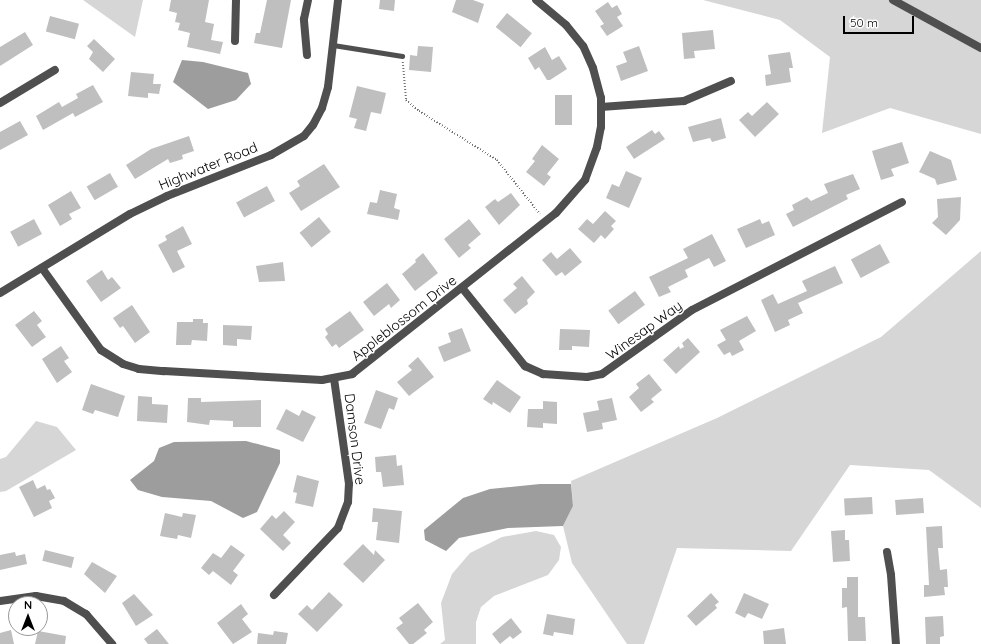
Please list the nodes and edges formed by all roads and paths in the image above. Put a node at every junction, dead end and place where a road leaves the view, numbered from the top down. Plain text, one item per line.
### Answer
1 (236, 0) edge
2 (308, 0) edge
3 (338, 0) edge
4 (536, 0) edge
5 (893, 0) edge
6 (236, 41) dead end
7 (333, 46) junction
8 (981, 48) edge
9 (307, 55) dead end
10 (402, 56) joint
11 (55, 70) dead end
12 (731, 81) dead end
13 (0, 103) edge
14 (601, 107) junction
15 (902, 202) dead end
16 (546, 221) junction
17 (42, 268) junction
18 (463, 289) junction
19 (0, 294) edge
20 (334, 379) junction
21 (886, 552) dead end
22 (274, 595) dead end
23 (0, 601) edge
24 (112, 644) edge
25 (896, 644) edge

1 - 6 street
2 - 9 street
3 - 7 street, Highwater Road
4 - 14 street, Appleblossom Drive
5 - 8 street
7 - 10 lane
7 - 17 street, Highwater Road
10 - 16 path
11 - 13 street
12 - 14 street
14 - 16 street, Appleblossom Drive
15 - 18 street, Winesap Way
16 - 18 street, Appleblossom Drive
17 - 19 street, Highwater Road
17 - 20 street, Appleblossom Drive
18 - 20 street, Appleblossom Drive
20 - 22 street, Damson Drive
21 - 25 street
23 - 24 street

